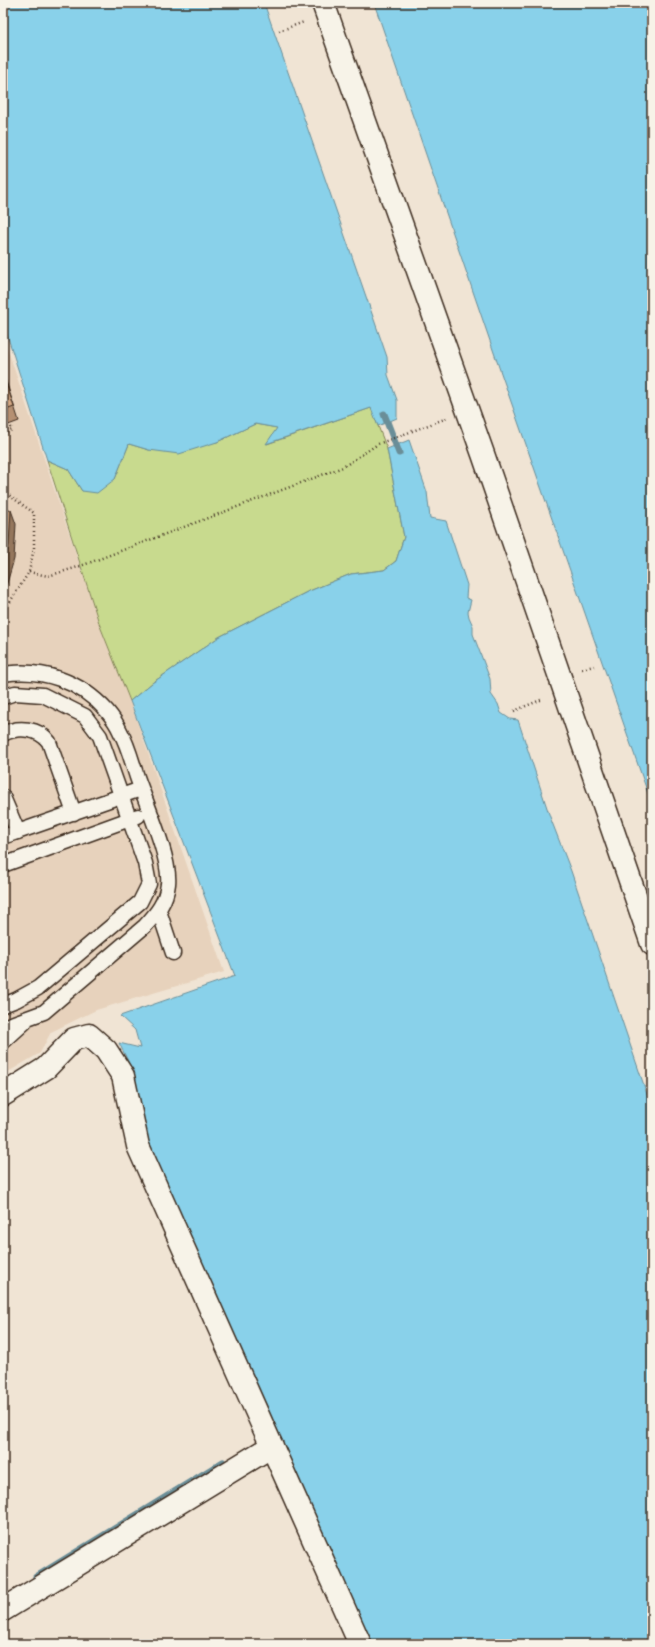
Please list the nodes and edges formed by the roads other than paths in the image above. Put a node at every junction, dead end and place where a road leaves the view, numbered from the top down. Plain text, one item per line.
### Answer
1 (323, 3) edge
2 (3, 674) edge
3 (3, 697) edge
4 (3, 734) edge
5 (141, 789) junction
6 (122, 796) junction
7 (3, 797) edge
8 (149, 812) junction
9 (74, 813) junction
10 (130, 820) junction
11 (18, 832) junction
12 (3, 837) edge
13 (3, 864) edge
14 (159, 911) junction
15 (652, 944) edge
16 (173, 953) dead end
17 (3, 1004) edge
18 (29, 1017) junction
19 (3, 1027) edge
20 (3, 1042) edge
21 (3, 1095) edge
22 (272, 1446) junction
23 (3, 1610) edge
24 (360, 1644) edge

1 - 15 street
2 - 5 lane
3 - 6 lane
4 - 9 lane
5 - 6 lane
5 - 8 lane
6 - 9 lane
6 - 10 lane
7 - 11 lane
8 - 10 lane
8 - 14 lane
9 - 11 lane
10 - 13 lane
10 - 17 lane
11 - 12 lane
14 - 16 lane
14 - 18 lane
18 - 19 lane
18 - 20 lane
21 - 22 street
22 - 23 street
22 - 24 street

